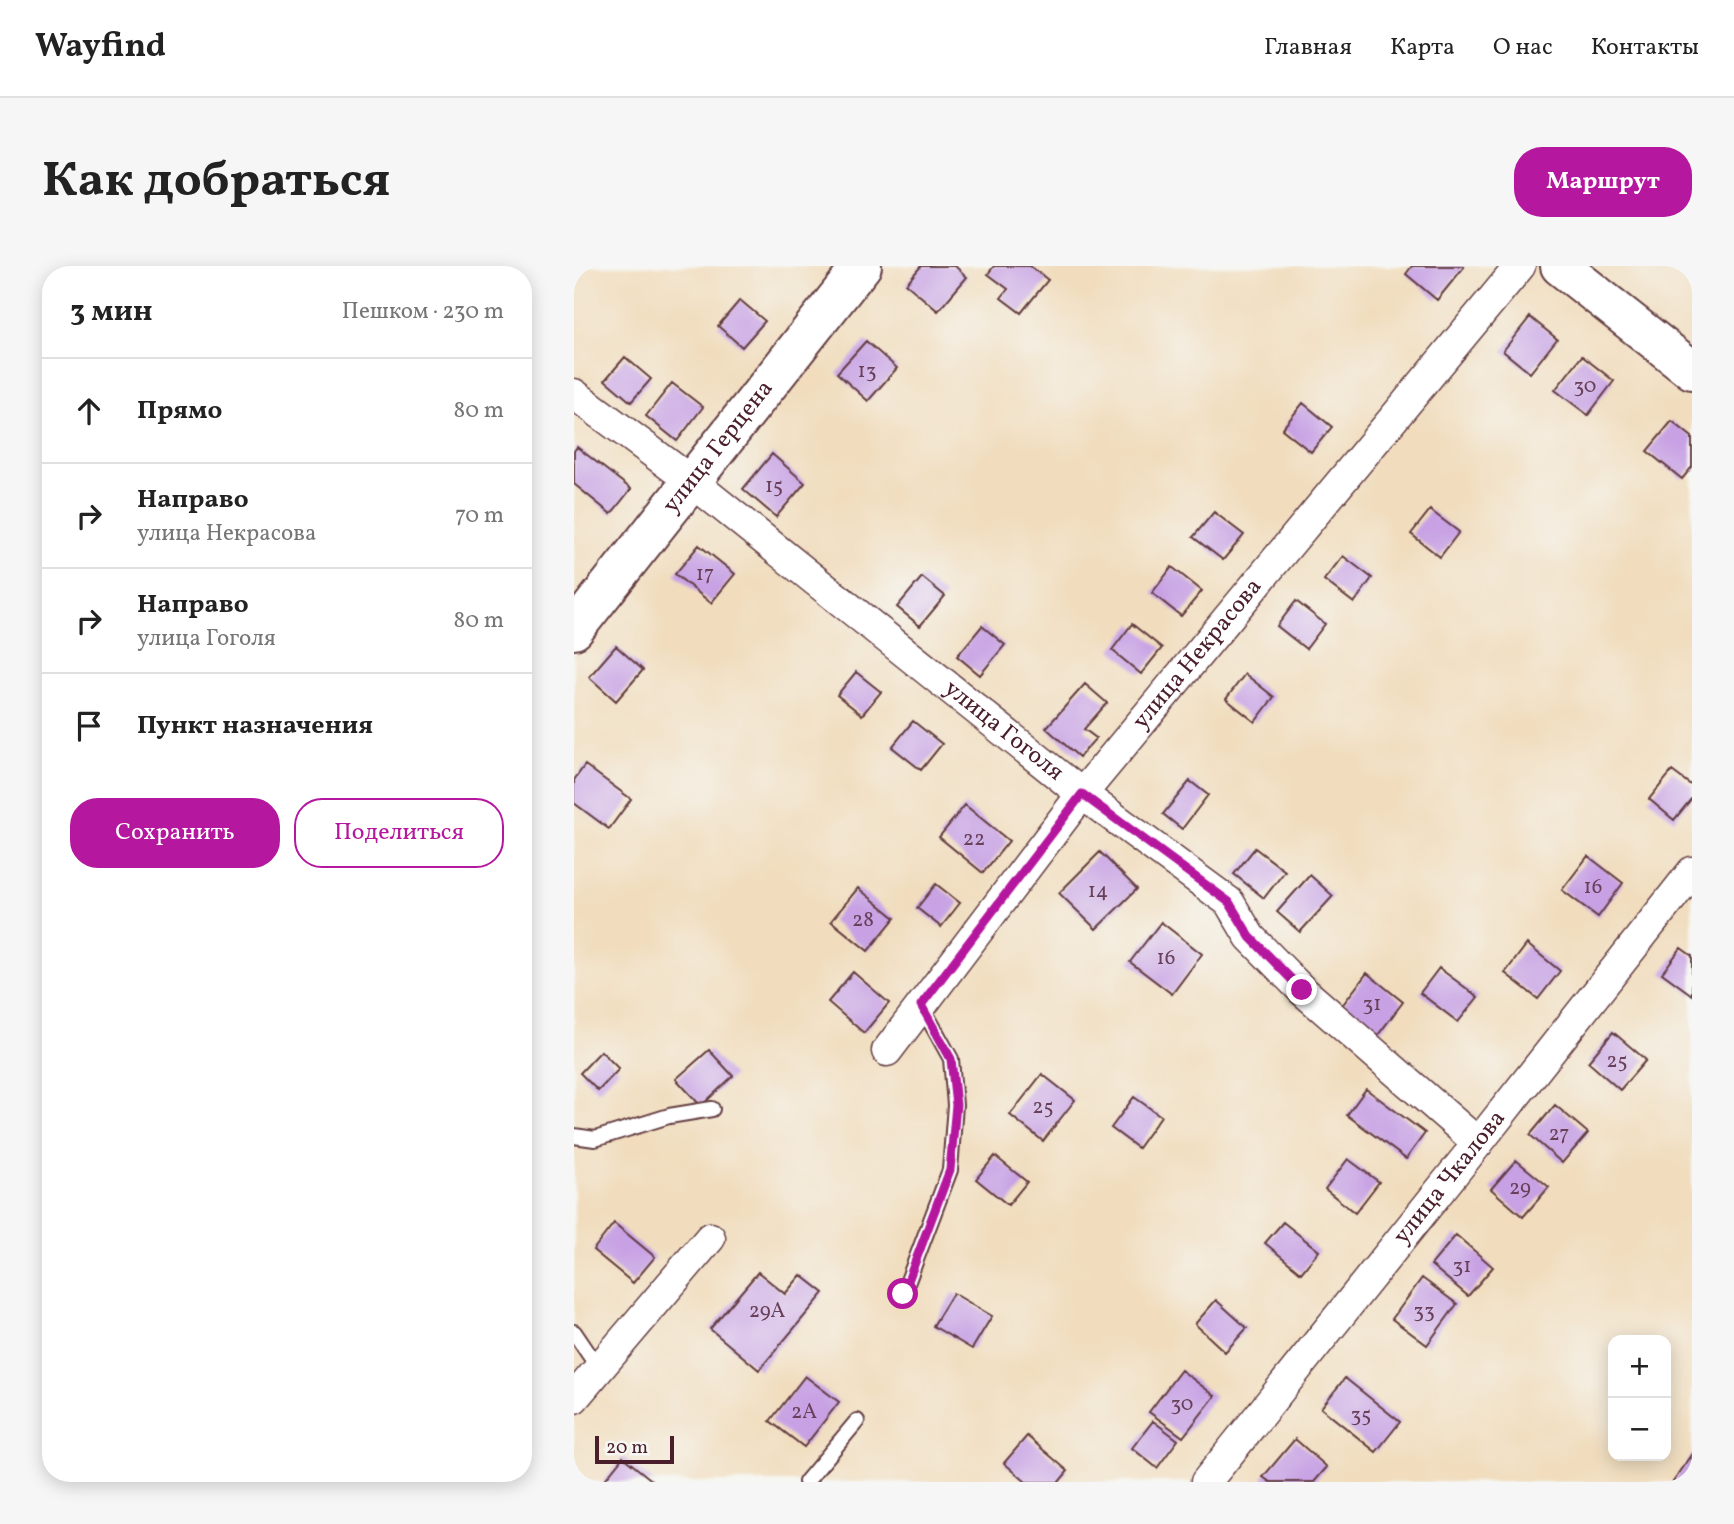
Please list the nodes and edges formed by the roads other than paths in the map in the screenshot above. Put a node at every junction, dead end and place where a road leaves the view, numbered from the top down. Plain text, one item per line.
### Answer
1 (862, 266) edge
2 (1520, 266) edge
3 (1560, 266) edge
4 (1692, 370) edge
5 (574, 394) edge
6 (691, 481) junction
7 (574, 630) edge
8 (1082, 794) junction
9 (1692, 872) edge
10 (921, 1005) junction
11 (887, 1051) dead end
12 (712, 1109) dead end
13 (574, 1136) edge
14 (1478, 1143) junction
15 (710, 1238) dead end
16 (903, 1294) dead end
17 (574, 1332) edge
18 (599, 1368) junction
19 (574, 1398) edge
20 (857, 1421) dead end
21 (806, 1482) edge
22 (1206, 1482) edge

1 - 6 main road, улица Герцена
2 - 8 street, улица Некрасова
3 - 4 main road
5 - 6 street, улица Гоголя
6 - 7 main road, улица Герцена
6 - 8 street, улица Гоголя
8 - 10 street, улица Некрасова
8 - 14 street, улица Гоголя
9 - 14 street, улица Чкалова
10 - 11 street, улица Некрасова
10 - 16 lane
12 - 13 lane
14 - 22 street, улица Чкалова
15 - 18 street
17 - 18 lane
18 - 19 street
20 - 21 lane

